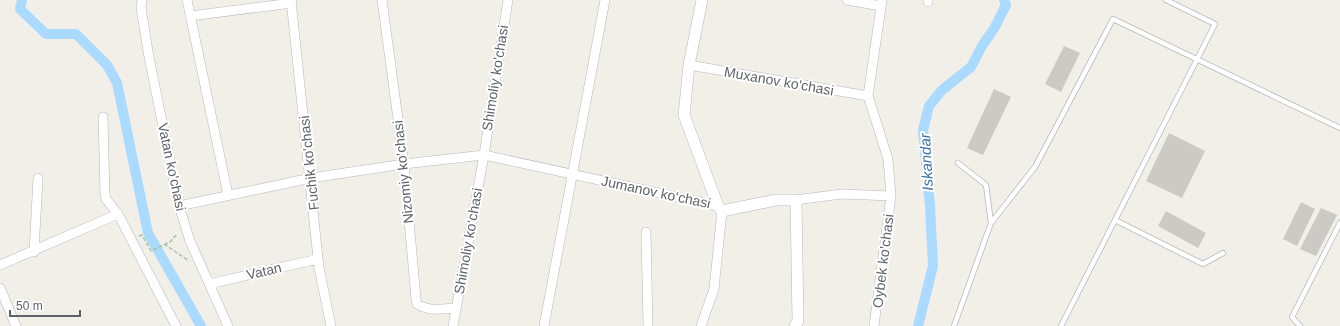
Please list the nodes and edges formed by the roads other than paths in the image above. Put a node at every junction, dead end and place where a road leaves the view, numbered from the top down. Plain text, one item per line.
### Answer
1 (142, 0) edge
2 (187, 0) edge
3 (382, 0) edge
4 (508, 0) edge
5 (605, 0) edge
6 (702, 0) edge
7 (847, 0) edge
8 (1166, 0) edge
9 (292, 1) edge
10 (882, 3) edge
11 (190, 16) junction
12 (1197, 59) junction
13 (689, 65) junction
14 (868, 96) junction
15 (103, 117) dead end
16 (1340, 128) edge
17 (484, 155) junction
18 (958, 163) dead end
19 (404, 164) junction
20 (573, 174) junction
21 (38, 178) dead end
22 (311, 178) junction
23 (228, 195) junction
24 (891, 196) junction
25 (796, 200) junction
26 (179, 206) junction
27 (720, 209) junction
28 (118, 214) junction
29 (1115, 220) junction
30 (991, 223) junction
31 (1340, 223) edge
32 (646, 232) dead end
33 (34, 252) junction
34 (1223, 253) dead end
35 (318, 259) junction
36 (0, 266) edge
37 (209, 284) junction
38 (0, 288) edge
39 (456, 308) junction
40 (16, 326) edge
41 (176, 326) edge
42 (228, 326) edge
43 (331, 326) edge
44 (453, 326) edge
45 (544, 326) edge
46 (648, 326) edge
47 (701, 326) edge
48 (795, 326) edge
49 (874, 326) edge
50 (954, 326) edge
51 (1061, 326) edge
52 (1300, 326) edge

1 - 26 street, Vatan ko'chasi
2 - 11 street
3 - 19 street, Nizomiy ko'chasi
4 - 17 street, Shimoliy ko'chasi
5 - 20 street
6 - 13 street, Jumanov ko‘chasi
7 - 10 street
8 - 12 lane
9 - 11 street
9 - 22 street, Fuchik ko'chasi
10 - 14 street, Oybek ko'chasi
11 - 23 street
12 - 16 lane
12 - 29 lane
12 - 30 lane
13 - 14 street, Muxanov ko'chasi
13 - 27 street, Jumanov ko‘chasi
14 - 24 street, Oybek ko'chasi
15 - 28 street
17 - 19 street, Jumanov ko‘chasi
17 - 20 street, Jumanov ko‘chasi
17 - 39 street, Shimoliy ko‘chasi
18 - 30 lane
19 - 22 street, Jumanov ko‘chasi
19 - 39 street, Nizomiy ko'chasi
20 - 27 street, Jumanov ko‘chasi
20 - 45 street
21 - 33 street
22 - 23 street, Jumanov ko‘chasi
22 - 35 street, Fuchik ko'chasi
23 - 26 street, Jumanov ko‘chasi
24 - 25 street, Oybek ko'chasi
24 - 49 street, Oybek ko'chasi
25 - 27 street
25 - 48 street
26 - 37 street, Vatan ko'chasi
27 - 47 street, Jumanov ko‘chasi
28 - 33 street
28 - 41 street
29 - 34 lane
29 - 51 lane
30 - 50 lane
31 - 52 lane
32 - 46 street
33 - 36 street
35 - 37 street, Vatan
35 - 43 street, Fuchik ko'chasi
37 - 42 street, Vatan ko'chasi
38 - 40 street
39 - 44 street, Shimoliy ko‘chasi

